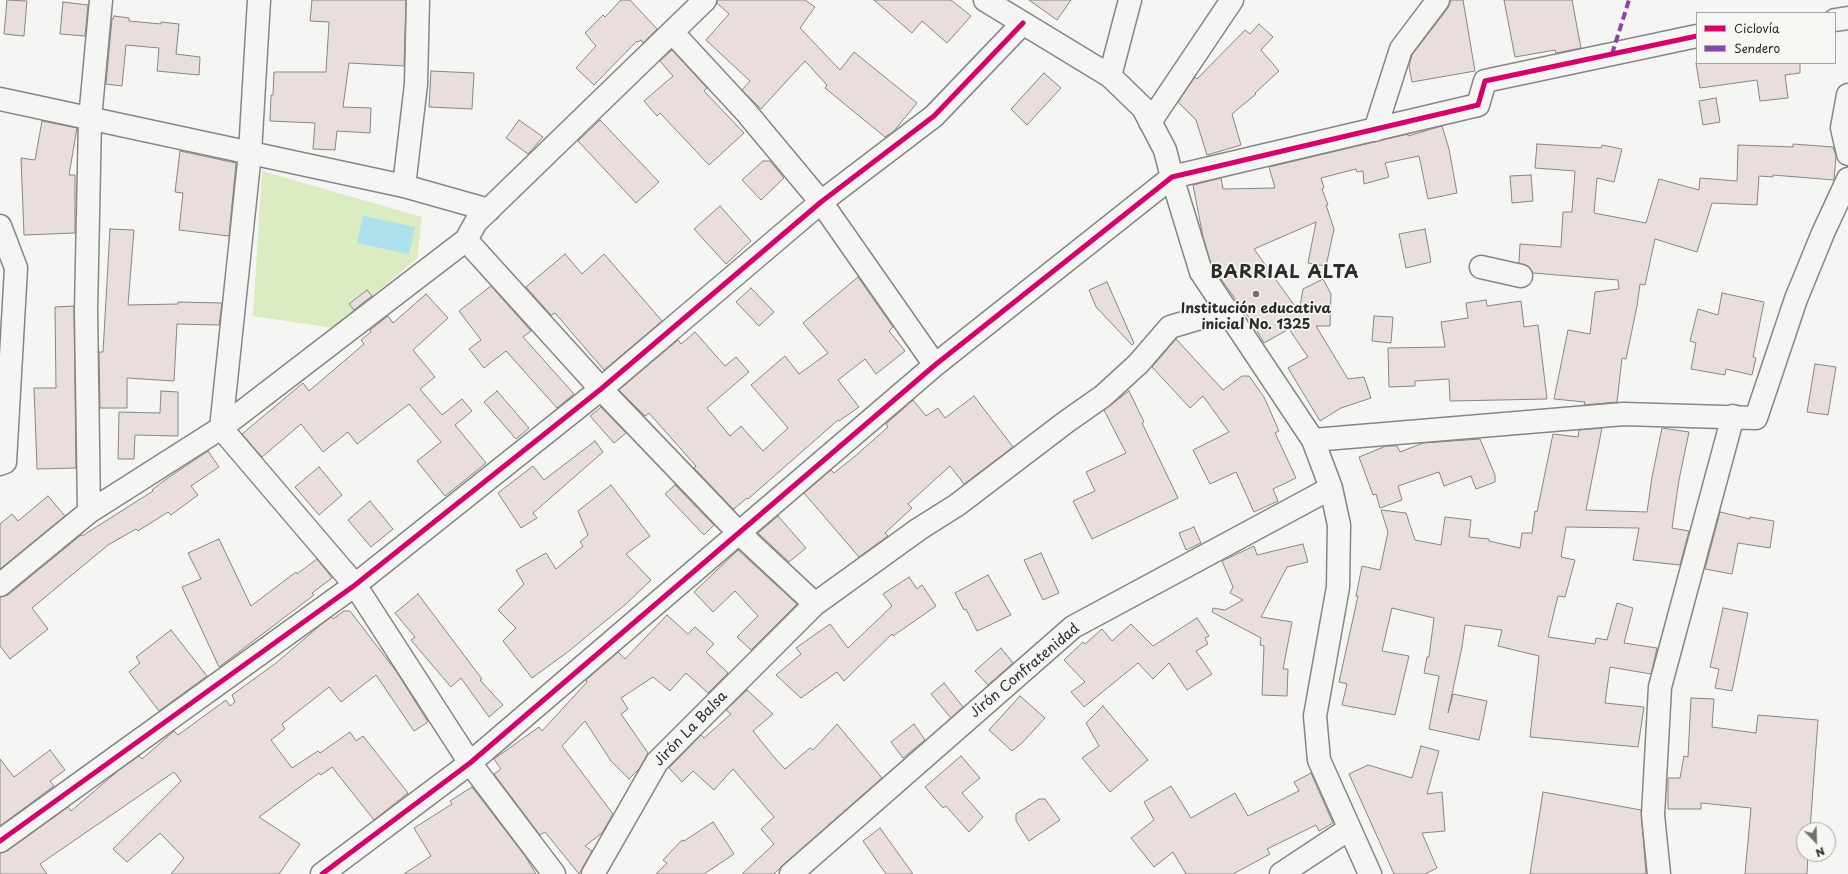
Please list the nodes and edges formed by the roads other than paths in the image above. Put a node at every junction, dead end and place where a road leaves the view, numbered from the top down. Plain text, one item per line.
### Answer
1 (101, 0) edge
2 (259, 0) edge
3 (418, 0) edge
4 (705, 0) edge
5 (985, 0) edge
6 (1130, 0) edge
7 (1232, 0) edge
8 (1438, 0) edge
9 (1848, 18) edge
10 (1836, 20) edge
11 (1023, 23) junction
12 (672, 32) junction
13 (1696, 36) edge
14 (1110, 76) junction
15 (1848, 95) edge
16 (0, 99) edge
17 (90, 119) junction
18 (1150, 122) junction
19 (1375, 130) junction
20 (250, 153) junction
21 (1848, 154) edge
22 (1172, 176) junction
23 (1848, 179) edge
24 (404, 186) junction
25 (821, 202) junction
26 (489, 210) junction
27 (0, 226) edge
28 (466, 240) junction
29 (1481, 267) dead end
30 (1521, 276) dead end
31 (1226, 310) junction
32 (935, 365) junction
33 (601, 389) junction
34 (1733, 416) junction
35 (221, 428) junction
36 (1313, 440) junction
37 (0, 464) edge
38 (1331, 488) junction
39 (88, 512) junction
40 (739, 533) junction
41 (0, 584) edge
42 (355, 585) junction
43 (815, 604) junction
44 (470, 762) junction
45 (1349, 829) junction
46 (0, 841) edge
47 (322, 874) edge
48 (554, 874) edge
49 (593, 874) edge
50 (791, 874) edge
51 (1281, 874) edge
52 (1370, 874) edge
53 (1659, 874) edge

1 - 17 street
2 - 20 street
3 - 24 street
4 - 12 street
5 - 11 street
6 - 14 street
7 - 18 street
8 - 19 street
9 - 10 street
11 - 14 street
11 - 25 street
12 - 25 street
12 - 26 street
13 - 19 street
14 - 18 street
15 - 21 street
16 - 17 street
17 - 20 street
17 - 39 street
18 - 22 street
19 - 22 street
20 - 24 street
20 - 35 street
22 - 31 street
22 - 32 street
23 - 34 street
24 - 26 street
25 - 32 street
25 - 33 street
26 - 28 street
27 - 37 street
28 - 33 street
28 - 35 street
29 - 30 street
31 - 36 street
31 - 43 street, Jirón La Balsa
32 - 40 street
33 - 40 street
33 - 42 street
34 - 36 street
34 - 53 street
35 - 39 street
35 - 42 street
36 - 38 street
38 - 45 street
38 - 50 street, Jirón Confratenidad
39 - 41 street
40 - 43 street
40 - 44 street
42 - 44 street
42 - 46 street
43 - 49 street, Jirón La Balsa
44 - 47 street
44 - 48 street
45 - 51 street
45 - 52 street

